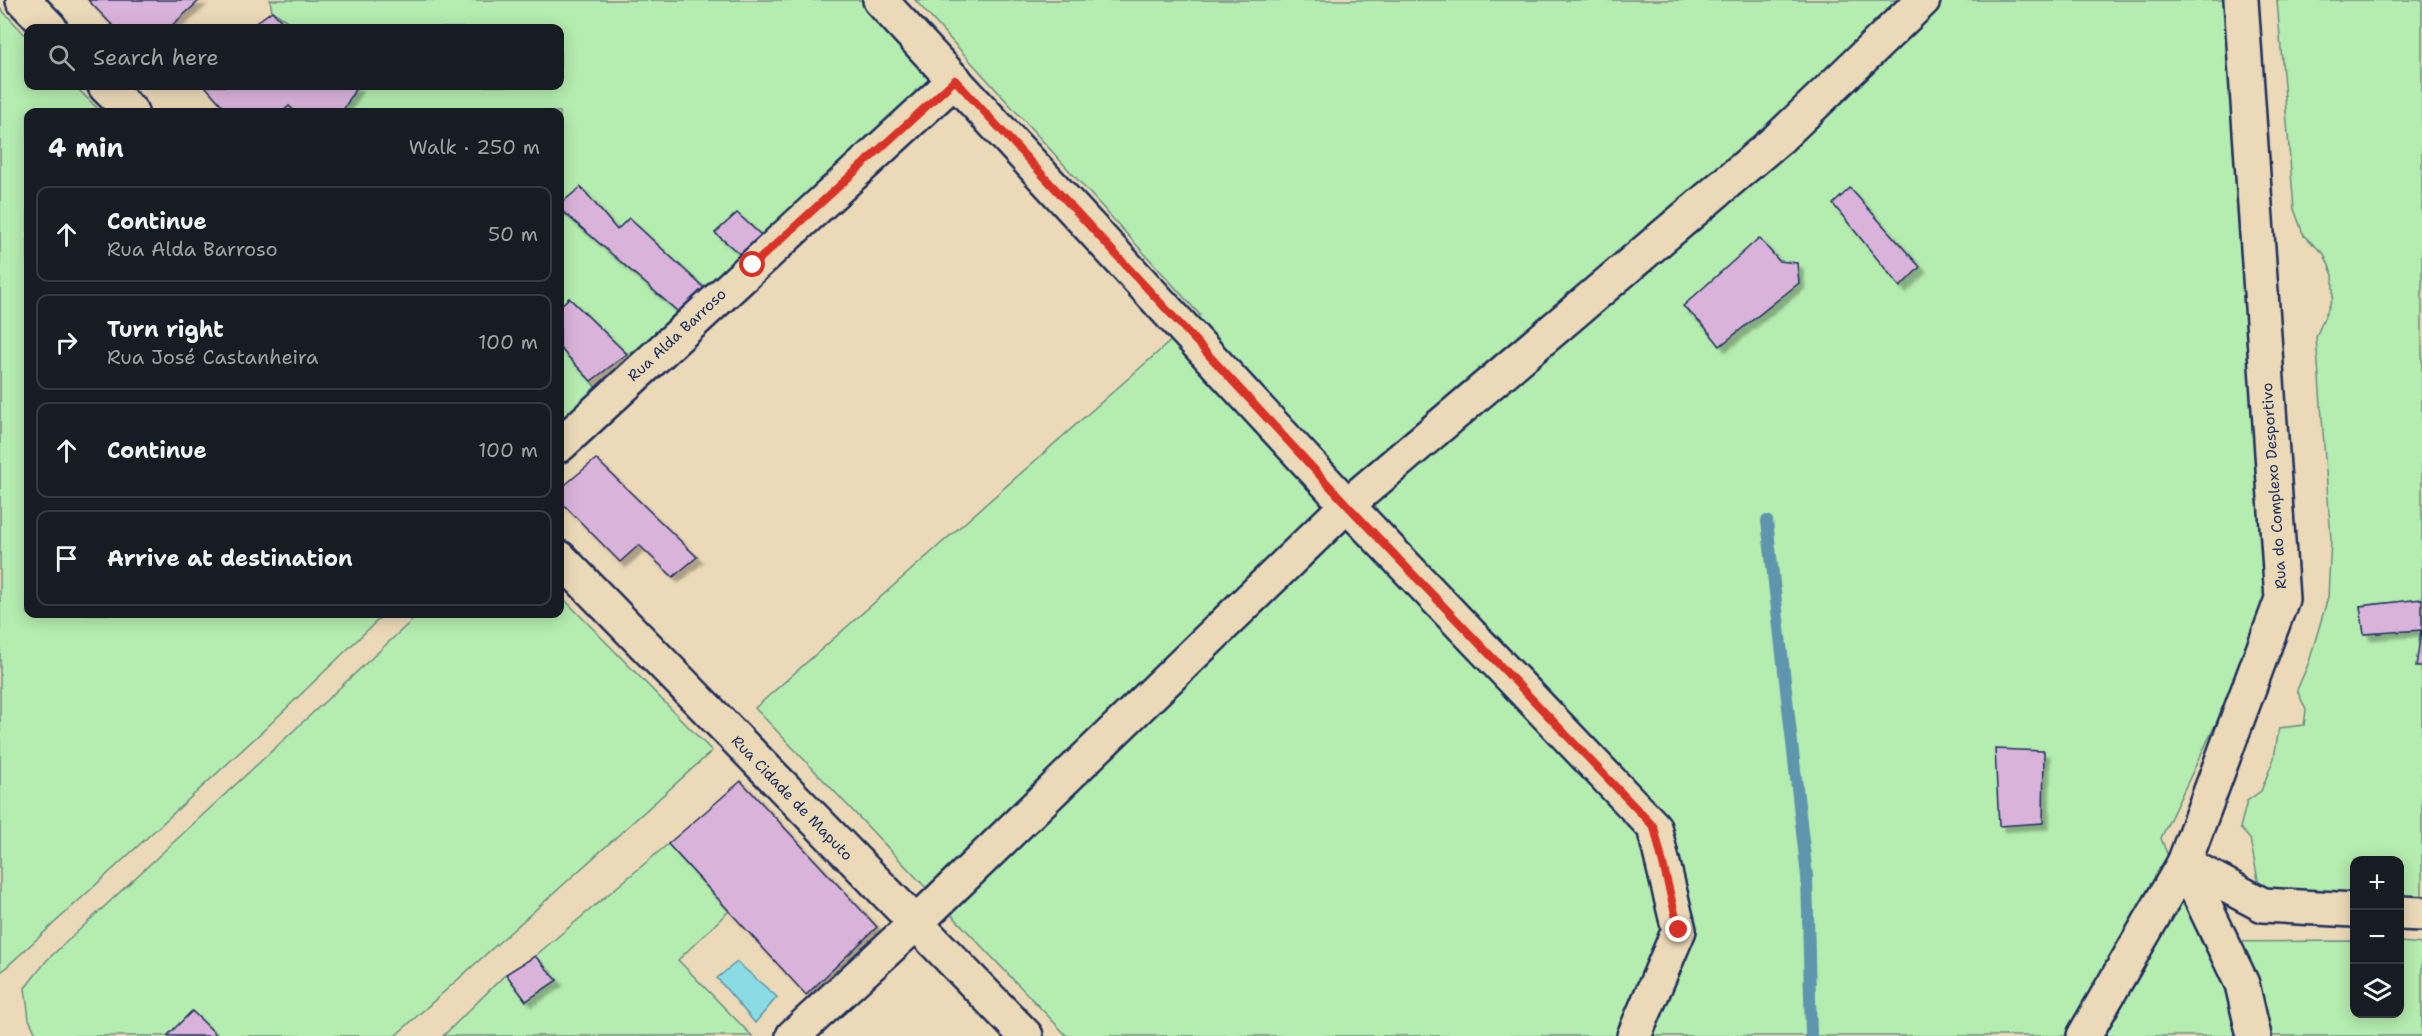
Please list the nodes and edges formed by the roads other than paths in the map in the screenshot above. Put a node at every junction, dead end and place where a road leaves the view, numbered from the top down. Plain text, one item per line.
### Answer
1 (23, 0) edge
2 (880, 0) edge
3 (1923, 0) edge
4 (2241, 0) edge
5 (46, 24) edge
6 (955, 80) junction
7 (109, 90) edge
8 (127, 108) edge
9 (564, 441) edge
10 (1347, 505) junction
11 (564, 562) edge
12 (2184, 863) junction
13 (2350, 910) edge
14 (2404, 913) edge
15 (2422, 914) edge
16 (915, 924) junction
17 (793, 1036) edge
18 (1026, 1036) edge
19 (1634, 1036) edge
20 (2084, 1036) edge
21 (2254, 1036) edge

1 - 5 street
2 - 6 street
3 - 10 street
4 - 12 street, Rua do Complexo Desportivo
6 - 9 street, Rua Alda Barroso
6 - 10 street
7 - 8 street
10 - 16 street
10 - 19 street
11 - 16 street, Rua Cidade de Maputo
12 - 13 street
12 - 20 street, Rua do Complexo Desportivo
12 - 21 street
14 - 15 street
16 - 17 street
16 - 18 street, Rua Cidade de Maputo

